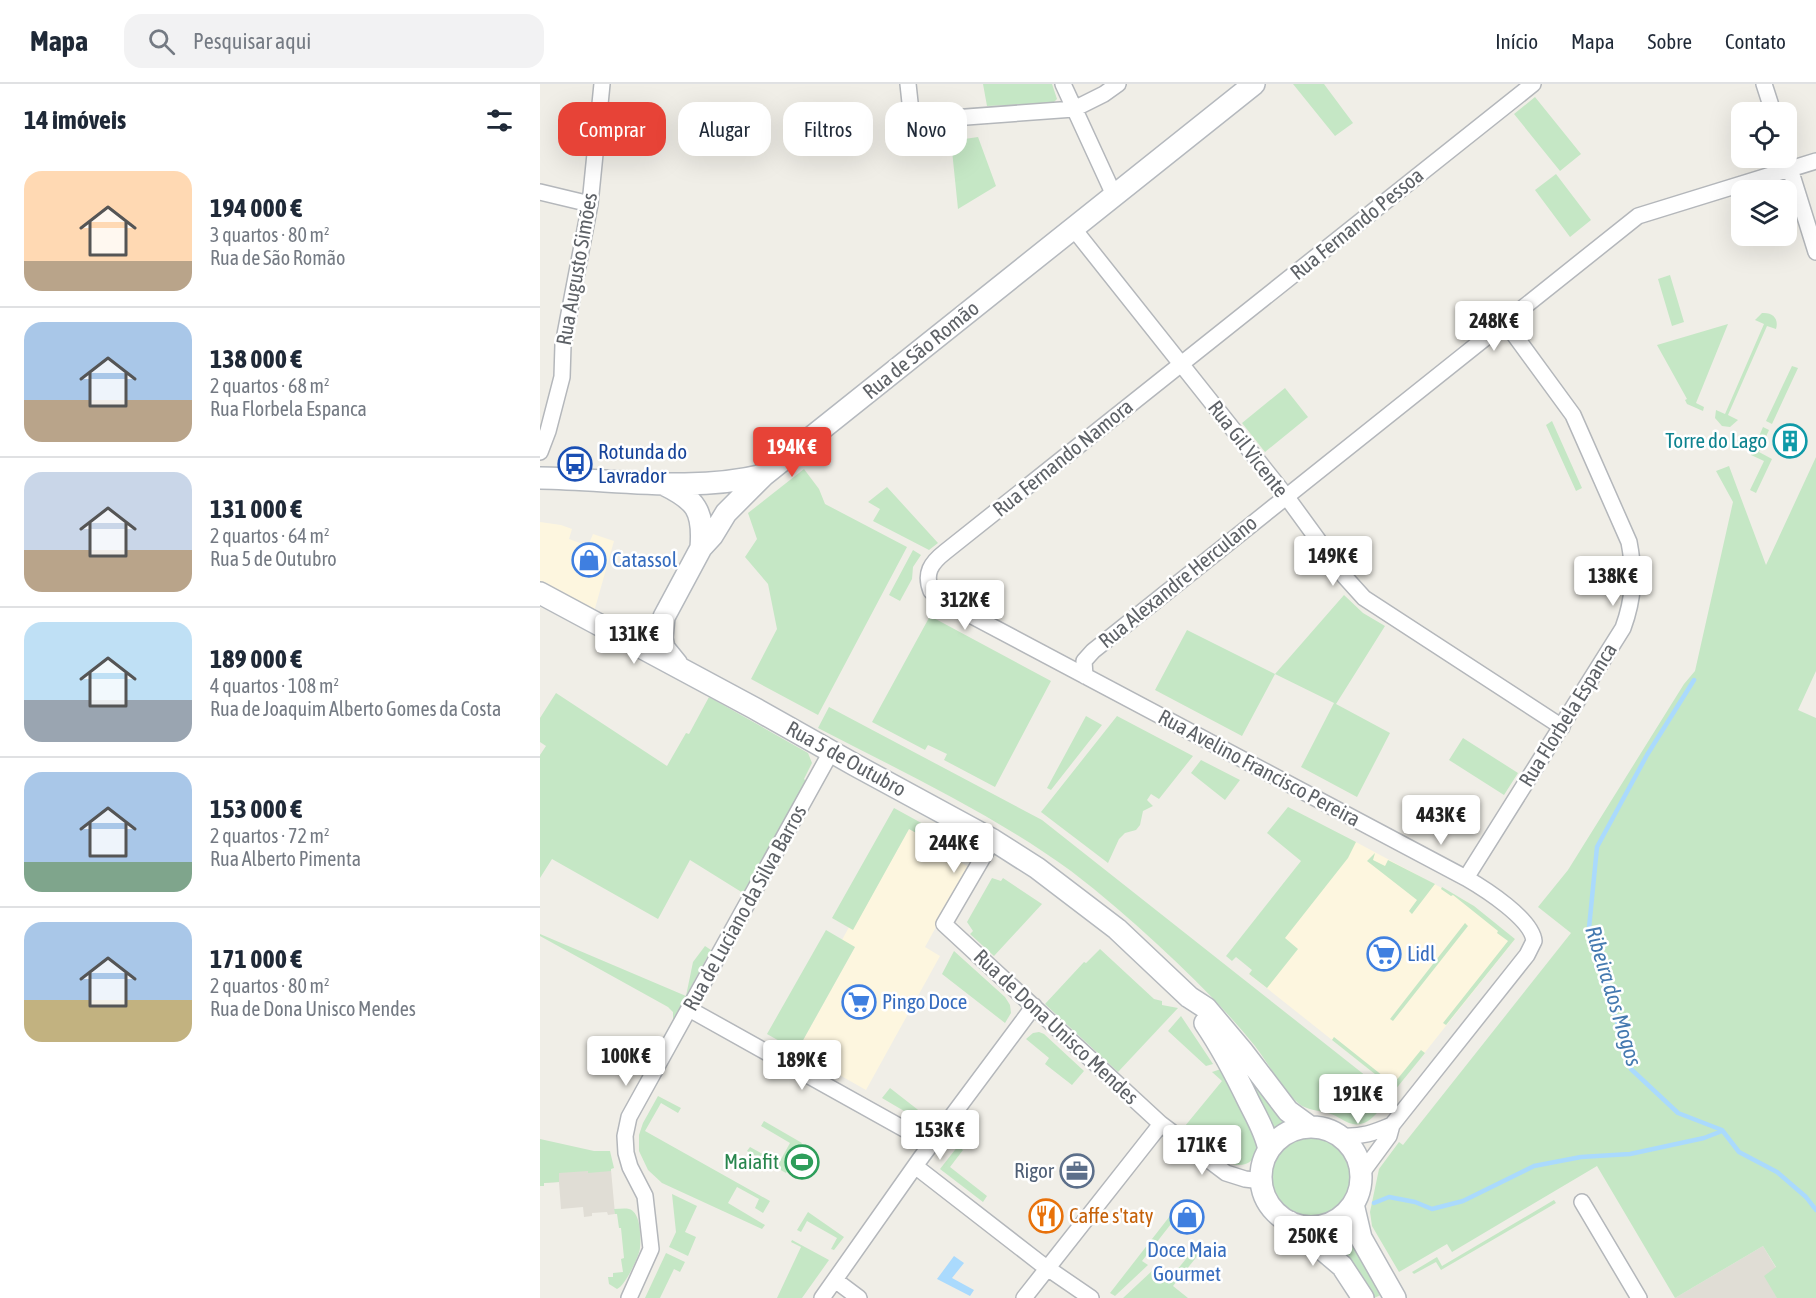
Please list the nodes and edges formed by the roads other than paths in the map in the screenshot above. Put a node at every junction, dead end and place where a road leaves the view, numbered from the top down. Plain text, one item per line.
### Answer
1 (602, 84) edge
2 (908, 84) edge
3 (1063, 84) edge
4 (1118, 84) edge
5 (1254, 84) edge
6 (1533, 84) edge
7 (1764, 84) edge
8 (1770, 102) edge
9 (1074, 109) junction
10 (1816, 161) edge
11 (1797, 162) edge
12 (1771, 168) edge
13 (1790, 168) edge
14 (540, 192) edge
15 (1114, 195) junction
16 (590, 204) junction
17 (1073, 228) junction
18 (1816, 252) edge
19 (1505, 322) junction
20 (1180, 364) junction
21 (540, 452) edge
22 (764, 475) junction
23 (540, 478) edge
24 (662, 483) junction
25 (1286, 496) junction
26 (701, 548) junction
27 (945, 552) joint
28 (540, 593) edge
29 (664, 617) junction
30 (608, 629) junction
31 (678, 665) junction
32 (1085, 676) junction
33 (1562, 727) junction
34 (831, 752) junction
35 (993, 840) junction
36 (1466, 878) junction
37 (1189, 997) junction
38 (1034, 1006) junction
39 (689, 1009) junction
40 (1161, 1124) junction
41 (1392, 1125) junction
42 (1310, 1127) junction
43 (1341, 1136) junction
44 (931, 1144) junction
45 (1269, 1150) junction
46 (915, 1167) junction
47 (1361, 1174) junction
48 (1262, 1181) junction
49 (1582, 1202) dead end
50 (1353, 1204) junction
51 (1285, 1218) junction
52 (1048, 1267) junction
53 (835, 1280) junction
54 (629, 1298) edge
55 (822, 1298) edge
56 (859, 1298) edge
57 (1024, 1298) edge
58 (1091, 1298) edge
59 (1363, 1298) edge
60 (1395, 1298) edge
61 (1639, 1298) edge

1 - 16 street, Rua Augusto Simões
2 - 9 street
3 - 9 street
4 - 9 street
5 - 15 main road, Rua de São Romão
6 - 20 street, Rua Fernando Pessoa
7 - 8 street
9 - 15 street
10 - 11 street, Rua Alexandre Herculano
12 - 19 street, Rua Alexandre Herculano
13 - 18 street
14 - 16 street
15 - 17 main road, Rua de São Romão
16 - 21 street, Rua Augusto Simões
17 - 20 street, Rua Gil Vicente
17 - 22 main road, Rua de São Romão
19 - 25 street, Rua Alexandre Herculano
19 - 33 street, Rua Florbela Espanca
20 - 25 street, Rua Gil Vicente
20 - 27 street, Rua Fernando Namora
22 - 24 main road, Rua de São Romão
22 - 26 main road
23 - 24 main road, Rua de São Romão
24 - 26 main road
25 - 32 street, Rua Alexandre Herculano
25 - 33 street, Rua Gil Vicente
26 - 29 main road
27 - 32 street, Rua Avelino Francisco Pereira
28 - 30 main road, Rua 5 de Outubro
29 - 30 main road
29 - 31 main road
30 - 31 main road, Rua 5 de Outubro
31 - 34 main road, Rua 5 de Outubro
32 - 36 street, Rua Avelino Francisco Pereira
33 - 36 street, Rua Florbela Espanca
34 - 35 main road, Rua 5 de Outubro
34 - 39 street, Rua de Luciano da Silva Barros
35 - 37 main road, Rua 5 de Outubro
35 - 38 street, Rua de Dona Unisco Mendes
36 - 41 street, Rua Avelino Francisco Pereira
37 - 42 main road, Rua 5 de Outubro
37 - 45 main road, Rua 5 de Outubro
38 - 40 street, Rua de Dona Unisco Mendes
38 - 44 street
39 - 44 street
39 - 54 street, Rua de Luciano da Silva Barros
40 - 48 street, Rua de Dona Unisco Mendes
40 - 52 street
41 - 43 street
41 - 47 street, Rua Avelino Francisco Pereira
42 - 43 main road, Rua 5 de Outubro
42 - 45 main road
43 - 47 main road
44 - 46 street
45 - 48 main road
46 - 52 street
46 - 53 street
47 - 50 main road
48 - 51 main road
49 - 61 street
50 - 51 main road
50 - 60 main road
51 - 59 main road
52 - 57 street
52 - 58 street
53 - 55 street
53 - 56 street

